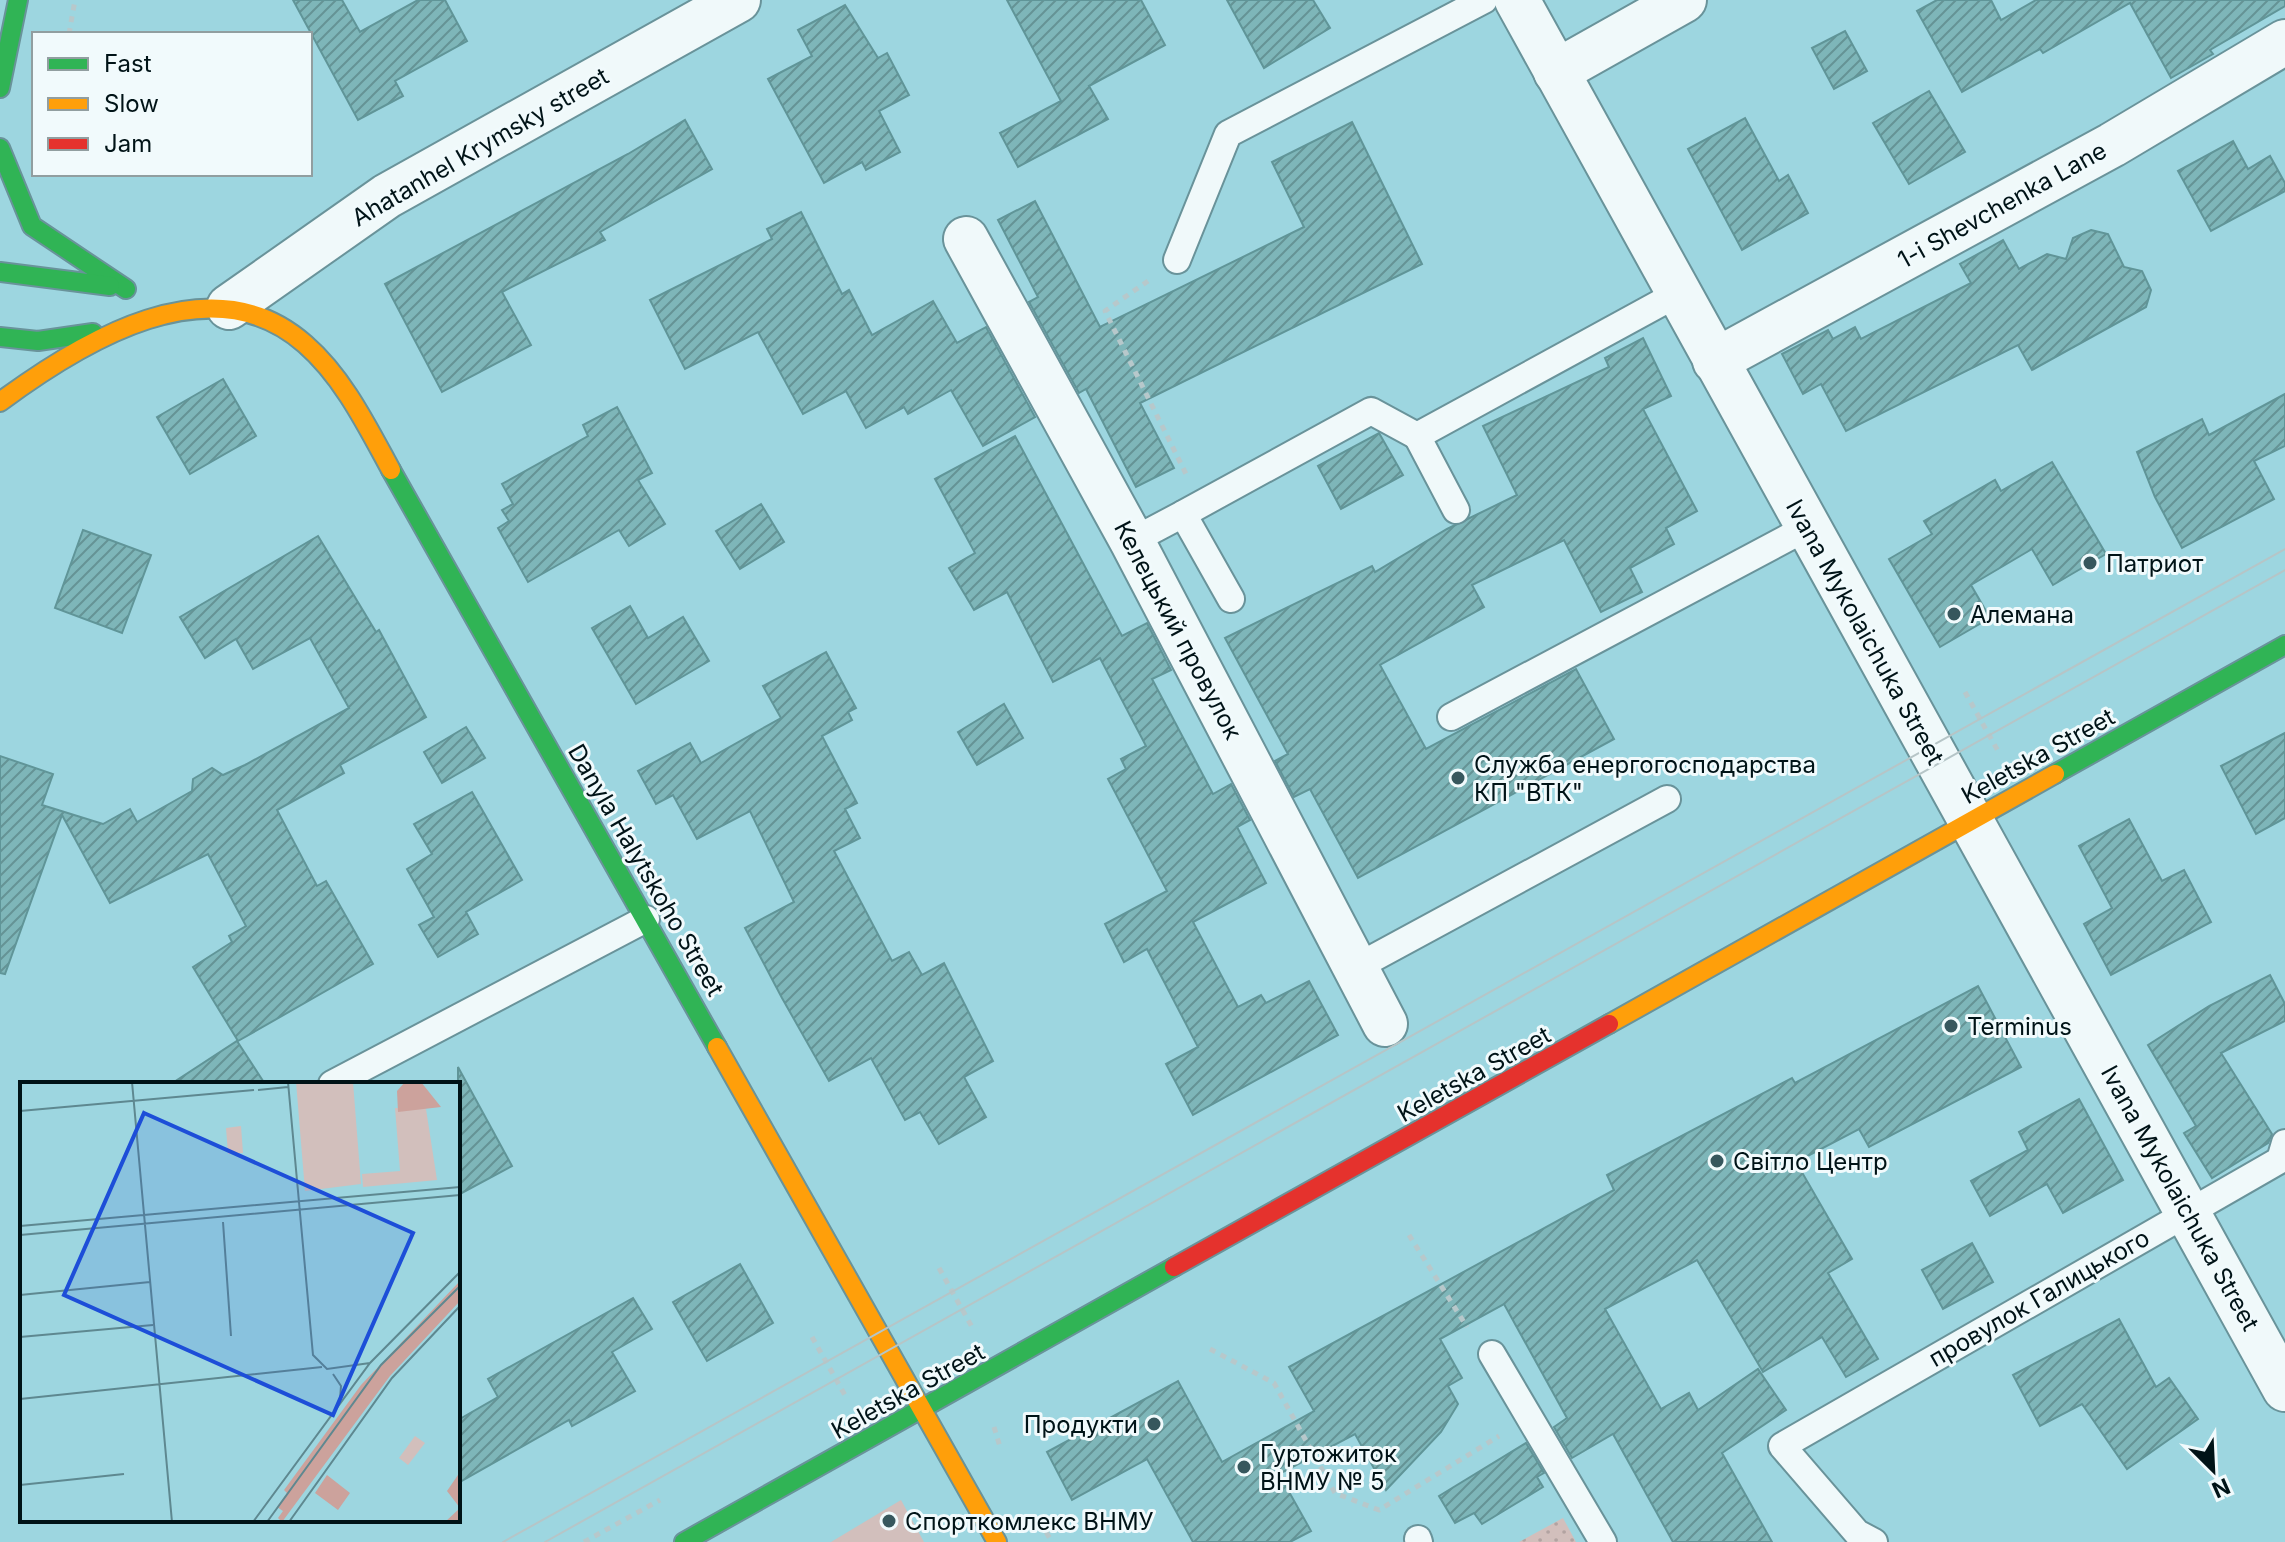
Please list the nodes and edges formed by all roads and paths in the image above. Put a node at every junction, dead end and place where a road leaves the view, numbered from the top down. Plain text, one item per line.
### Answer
1 (18, 0) edge
2 (75, 0) edge
3 (738, 0) edge
4 (1484, 0) edge
5 (1517, 0) edge
6 (1684, 0) edge
7 (69, 32) edge
8 (2285, 42) edge
9 (1556, 72) junction
10 (0, 88) edge
11 (0, 148) edge
12 (966, 239) dead end
13 (1177, 260) joint
14 (0, 272) edge
15 (141, 294) junction
16 (1677, 294) junction
17 (229, 307) junction
18 (184, 309) junction
19 (115, 330) junction
20 (0, 337) edge
21 (1715, 361) junction
22 (0, 402) edge
23 (1417, 436) junction
24 (1192, 509) junction
25 (1456, 510) dead end
26 (1808, 527) junction
27 (1132, 541) junction
28 (1231, 599) dead end
29 (2285, 645) edge
30 (1965, 692) dead end
31 (1451, 717) dead end
32 (1998, 751) dead end
33 (1667, 799) dead end
34 (1971, 822) junction
35 (646, 919) junction
36 (1355, 968) junction
37 (1385, 1024) dead end
38 (336, 1082) edge
39 (2285, 1143) edge
40 (2189, 1212) junction
41 (1409, 1235) dead end
42 (939, 1268) dead end
43 (972, 1327) dead end
44 (812, 1337) dead end
45 (1210, 1349) dead end
46 (1492, 1354) joint
47 (2285, 1389) edge
48 (846, 1397) dead end
49 (924, 1410) junction
50 (1530, 1417) junction
51 (684, 1542) edge
52 (997, 1542) edge
53 (1603, 1542) edge
54 (1874, 1542) edge

1 - 10 main road
2 - 7 path
3 - 17 street, Ahatanhel Krymsky street
4 - 13 lane
5 - 9 street, Ivana Mykolaichuka Street
6 - 9 street
8 - 21 street, 1-i Shevchenka Lane
9 - 16 street, Ivana Mykolaichuka Street
11 - 15 main road
12 - 27 street, Келецький провулок
13 - 24 path
14 - 15 main road, Danyla Halytskoho Street
15 - 18 main road, Danyla Halytskoho Street
16 - 21 street, Ivana Mykolaichuka Street
16 - 23 lane
17 - 18 main road, Danyla Halytskoho Street
17 - 35 main road, Danyla Halytskoho Street
18 - 19 main road, Danyla Halytskoho Street
19 - 20 main road
19 - 22 main road, Danyla Halytskoho Street
21 - 26 street, Ivana Mykolaichuka Street
23 - 24 lane
23 - 25 lane
24 - 27 lane
24 - 28 lane
26 - 31 lane
26 - 34 street, Ivana Mykolaichuka Street
27 - 36 street, Келецький провулок
29 - 34 main road, Keletska Street
30 - 32 path
33 - 36 lane
34 - 40 street, Ivana Mykolaichuka Street
34 - 49 main road, Keletska Street
35 - 38 lane
35 - 49 main road, Danyla Halytskoho Street
36 - 37 street, Келецький провулок
39 - 40 lane, провулок Галицького
40 - 47 street, Ivana Mykolaichuka Street
40 - 54 lane, провулок Галицького
41 - 46 path
42 - 43 path
44 - 48 path
45 - 50 path
46 - 50 lane
49 - 51 main road, Keletska Street
49 - 52 main road, Danyla Halytskoho Street
50 - 53 lane

